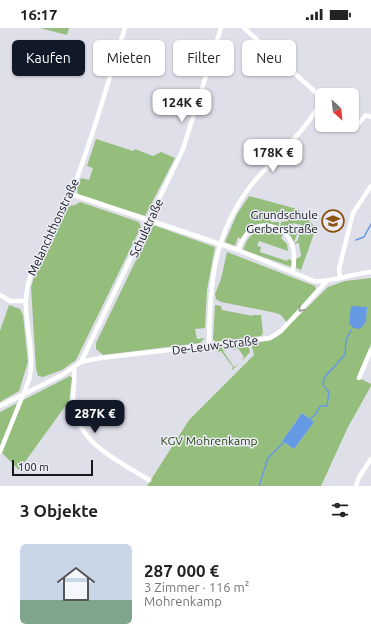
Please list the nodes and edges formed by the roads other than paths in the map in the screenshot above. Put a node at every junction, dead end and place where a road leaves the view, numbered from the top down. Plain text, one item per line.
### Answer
1 (125, 28) edge
2 (221, 28) edge
3 (244, 28) edge
4 (315, 92) edge
5 (315, 112) edge
6 (371, 116) edge
7 (359, 123) edge
8 (371, 186) edge
9 (71, 194) junction
10 (149, 221) junction
11 (220, 244) junction
12 (238, 250) junction
13 (293, 271) junction
14 (371, 272) edge
15 (340, 277) junction
16 (327, 280) junction
17 (0, 295) edge
18 (26, 301) junction
19 (209, 345) junction
20 (371, 350) edge
21 (80, 362) junction
22 (74, 368) junction
23 (359, 378) dead end
24 (24, 394) junction
25 (0, 406) edge
26 (0, 452) edge
27 (371, 459) edge
28 (149, 480) dead end
29 (356, 486) edge

1 - 9 street, Melanchthonstraße
2 - 10 street, Schulstraße
3 - 4 street
5 - 11 street
6 - 7 street
8 - 15 street
9 - 10 street
9 - 18 street, Melanchthonstraße
10 - 11 street
10 - 21 street, Schulstraße
11 - 12 street
11 - 19 street
12 - 13 street
12 - 13 street
13 - 16 street
14 - 15 street
15 - 16 street
16 -> 19 street, De-Leuw-Straße
17 - 18 street
18 - 24 street, Melanchthonstraße
19 - 21 street, De-Leuw-Straße
20 - 23 street
21 - 22 street, Schulstraße
22 - 24 street, Schulstraße
22 - 28 street
24 - 25 street, Schulstraße
24 - 26 street, Melanchthonstraße
27 - 29 street

